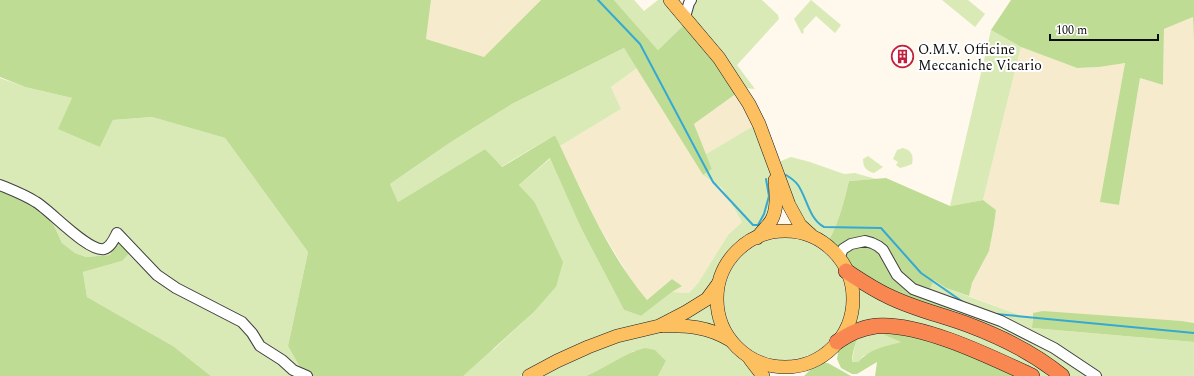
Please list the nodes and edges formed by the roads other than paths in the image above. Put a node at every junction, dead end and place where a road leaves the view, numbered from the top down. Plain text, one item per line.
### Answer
1 (691, 0) edge
2 (677, 2) edge
3 (685, 17) junction
4 (768, 149) junction
5 (0, 185) edge
6 (757, 238) junction
7 (815, 239) junction
8 (842, 265) junction
9 (719, 282) junction
10 (659, 326) junction
11 (731, 340) junction
12 (837, 342) junction
13 (748, 356) junction
14 (813, 361) junction
15 (307, 376) edge
16 (529, 376) edge
17 (763, 376) edge
18 (802, 376) edge
19 (1032, 376) edge
20 (1062, 376) edge
21 (1096, 376) edge

1 - 3 street
2 - 3 main road
3 - 4 main road
4 - 6 main road
4 - 7 main road
5 - 15 street
6 - 7 main road
6 - 9 main road
7 - 8 main road
8 - 12 main road
8 - 20 highway
8 - 21 street
9 - 10 main road
9 - 11 main road
10 - 11 main road
10 - 16 main road
11 - 13 main road
12 - 14 main road
12 - 19 highway
13 - 14 main road
13 - 17 main road
14 - 18 main road

